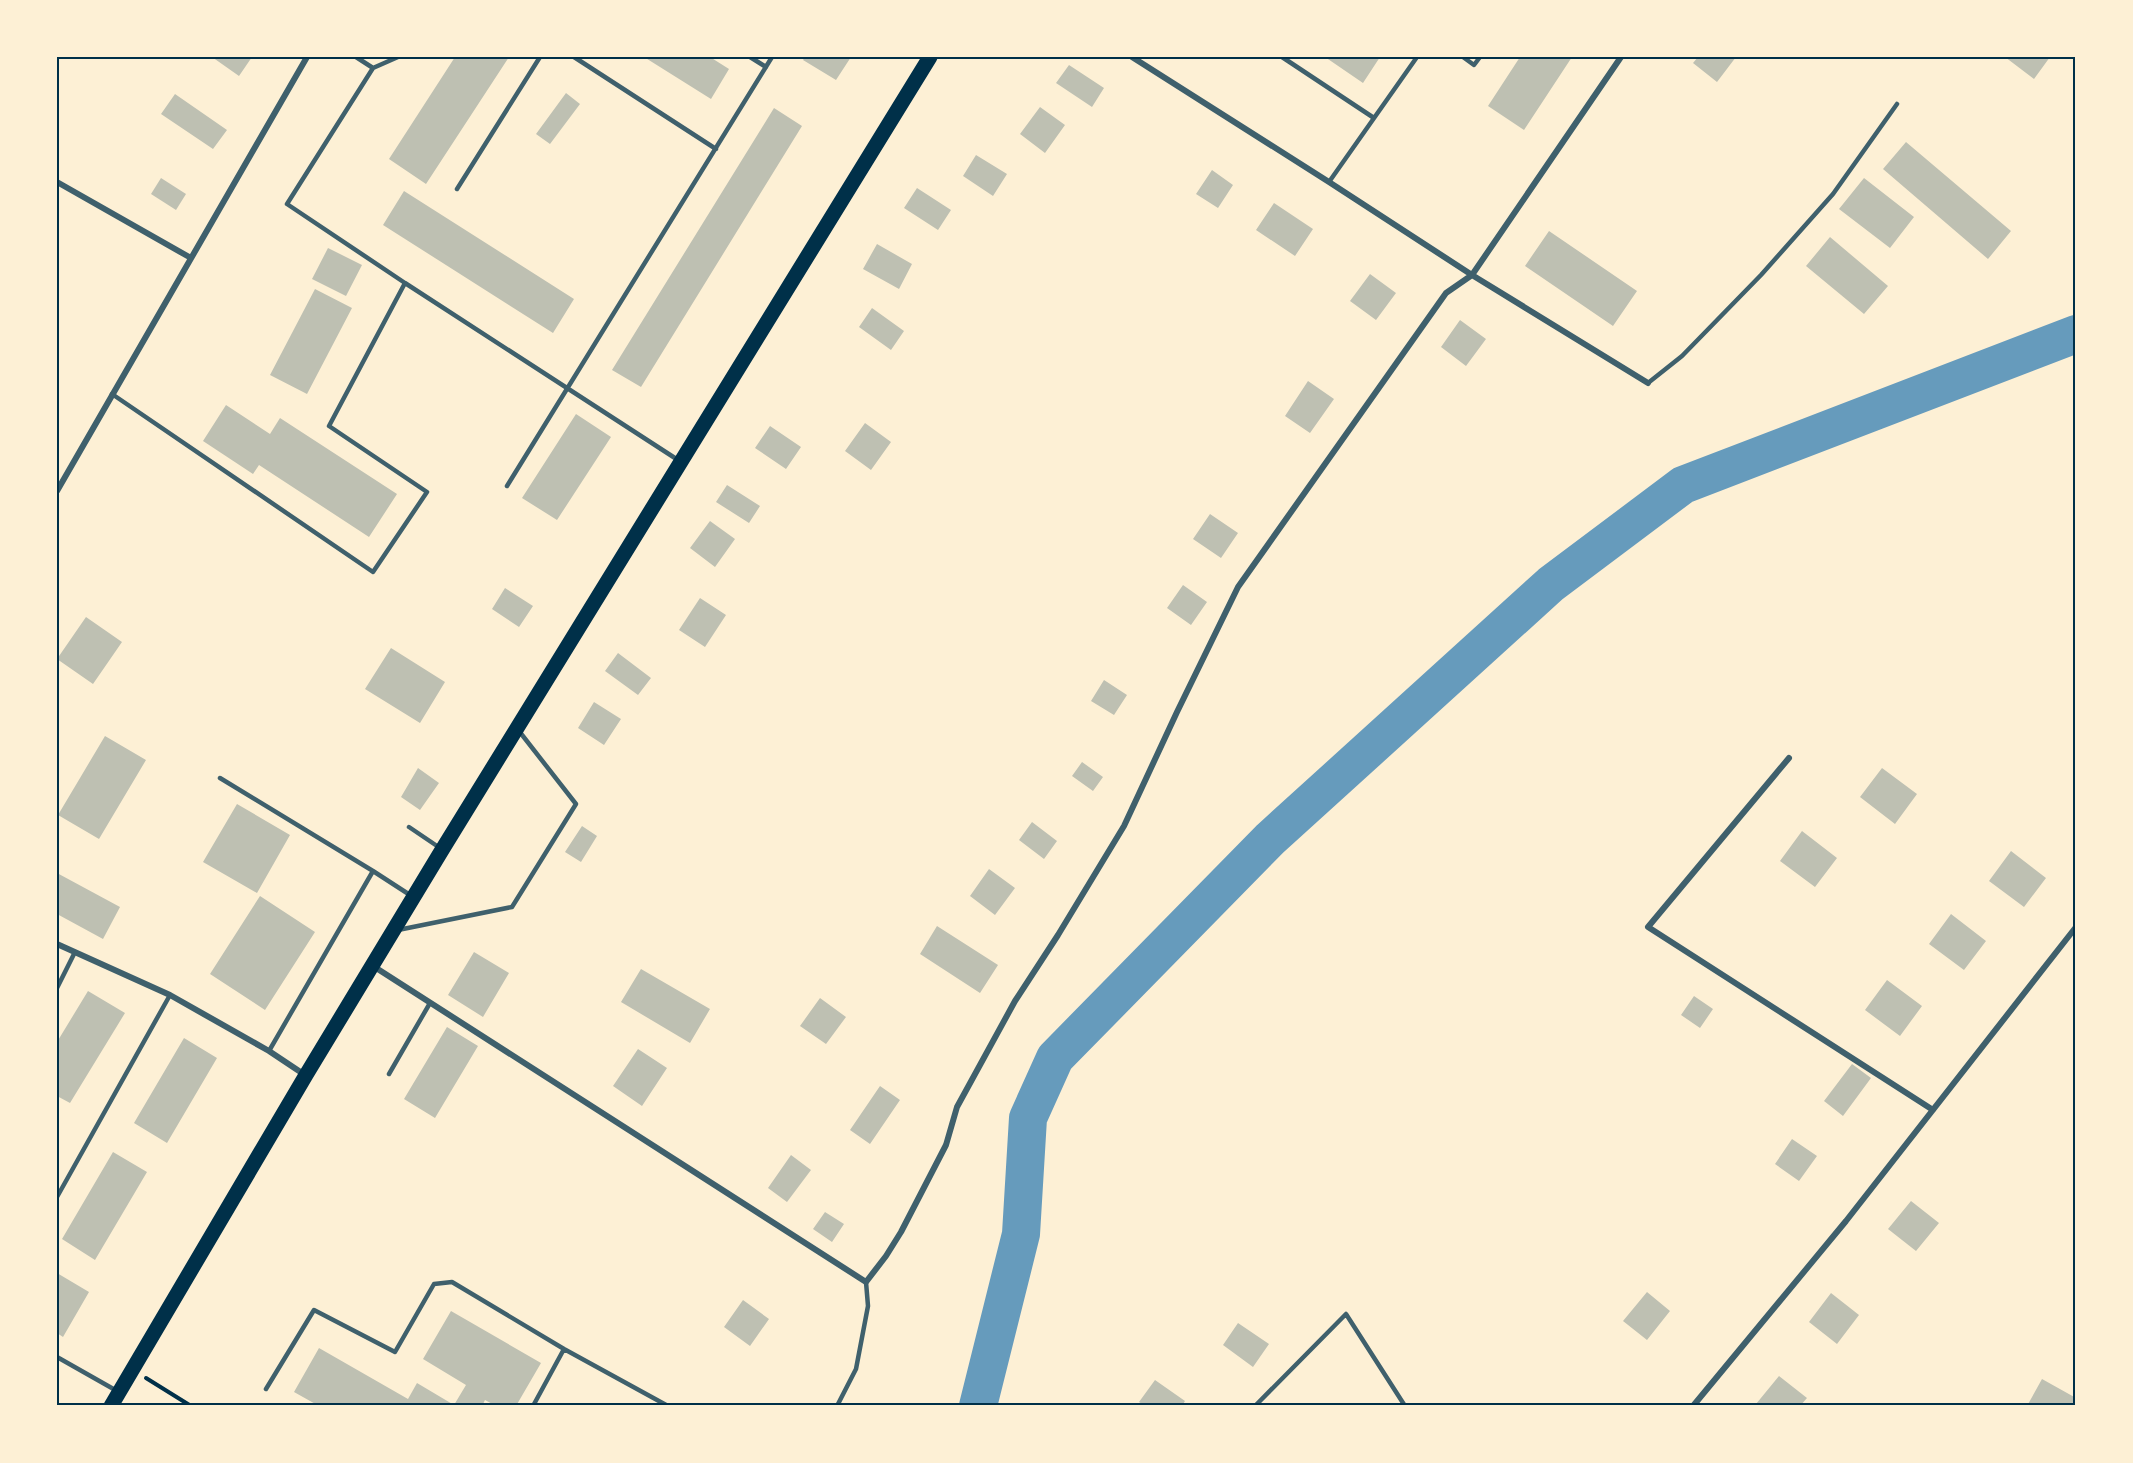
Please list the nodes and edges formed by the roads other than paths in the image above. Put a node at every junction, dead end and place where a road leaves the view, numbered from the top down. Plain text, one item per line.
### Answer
1 (307, 57) edge
2 (356, 57) edge
3 (398, 57) edge
4 (540, 57) edge
5 (574, 57) edge
6 (750, 57) edge
7 (772, 57) edge
8 (930, 57) edge
9 (1132, 57) edge
10 (1282, 57) edge
11 (1417, 57) edge
12 (1463, 57) edge
13 (1480, 57) edge
14 (1621, 57) edge
15 (766, 67) junction
16 (373, 68) junction
17 (1897, 104) dead end
18 (1374, 118) junction
19 (716, 149) junction
20 (57, 182) edge
21 (1329, 182) junction
22 (457, 189) dead end
23 (191, 258) junction
24 (1472, 275) junction
25 (405, 283) junction
26 (1648, 383) joint
27 (568, 389) junction
28 (112, 394) junction
29 (681, 462) junction
30 (507, 486) dead end
31 (57, 491) edge
32 (518, 729) junction
33 (1789, 758) dead end
34 (220, 778) dead end
35 (409, 827) dead end
36 (442, 850) junction
37 (373, 871) junction
38 (415, 898) junction
39 (2076, 927) edge
40 (395, 930) junction
41 (57, 944) edge
42 (75, 952) junction
43 (373, 966) junction
44 (57, 988) edge
45 (170, 995) junction
46 (430, 1003) junction
47 (269, 1051) junction
48 (389, 1074) dead end
49 (306, 1075) junction
50 (1933, 1110) junction
51 (57, 1197) edge
52 (866, 1282) junction
53 (564, 1349) junction
54 (57, 1357) edge
55 (266, 1389) dead end
56 (115, 1399) edge
57 (533, 1406) edge
58 (668, 1406) edge
59 (837, 1406) edge
60 (1256, 1406) edge
61 (1405, 1406) edge
62 (1693, 1406) edge

1 - 23 street
2 - 16 lane
3 - 16 lane
4 - 22 lane
5 - 19 lane
6 - 15 lane
7 - 15 lane
8 - 29 main road
9 - 21 street
10 - 18 lane
11 - 18 lane
12 - 13 lane
14 - 24 street
15 - 19 lane
16 - 25 lane
17 - 26 lane
18 - 21 lane
19 - 27 lane
20 - 23 street
21 - 24 street
23 - 28 street
24 - 26 street
24 - 52 street
25 - 27 lane
25 - 28 lane
27 - 29 lane
27 - 30 lane
28 - 31 street
29 - 32 main road
32 - 36 main road
32 - 40 lane
33 - 50 street
34 - 37 lane
35 - 36 lane
36 - 38 main road
37 - 38 lane
37 - 47 lane
38 - 40 main road
39 - 50 street
40 - 43 main road
41 - 42 street
42 - 44 lane
42 - 45 street
43 - 46 street
43 - 49 main road
45 - 47 street
45 - 51 lane
46 - 48 lane
46 - 52 street
47 - 49 street
49 - 56 main road
50 - 62 street
52 - 59 lane
53 - 55 lane
53 - 57 lane
53 - 58 lane
54 - 56 lane
60 - 61 lane

